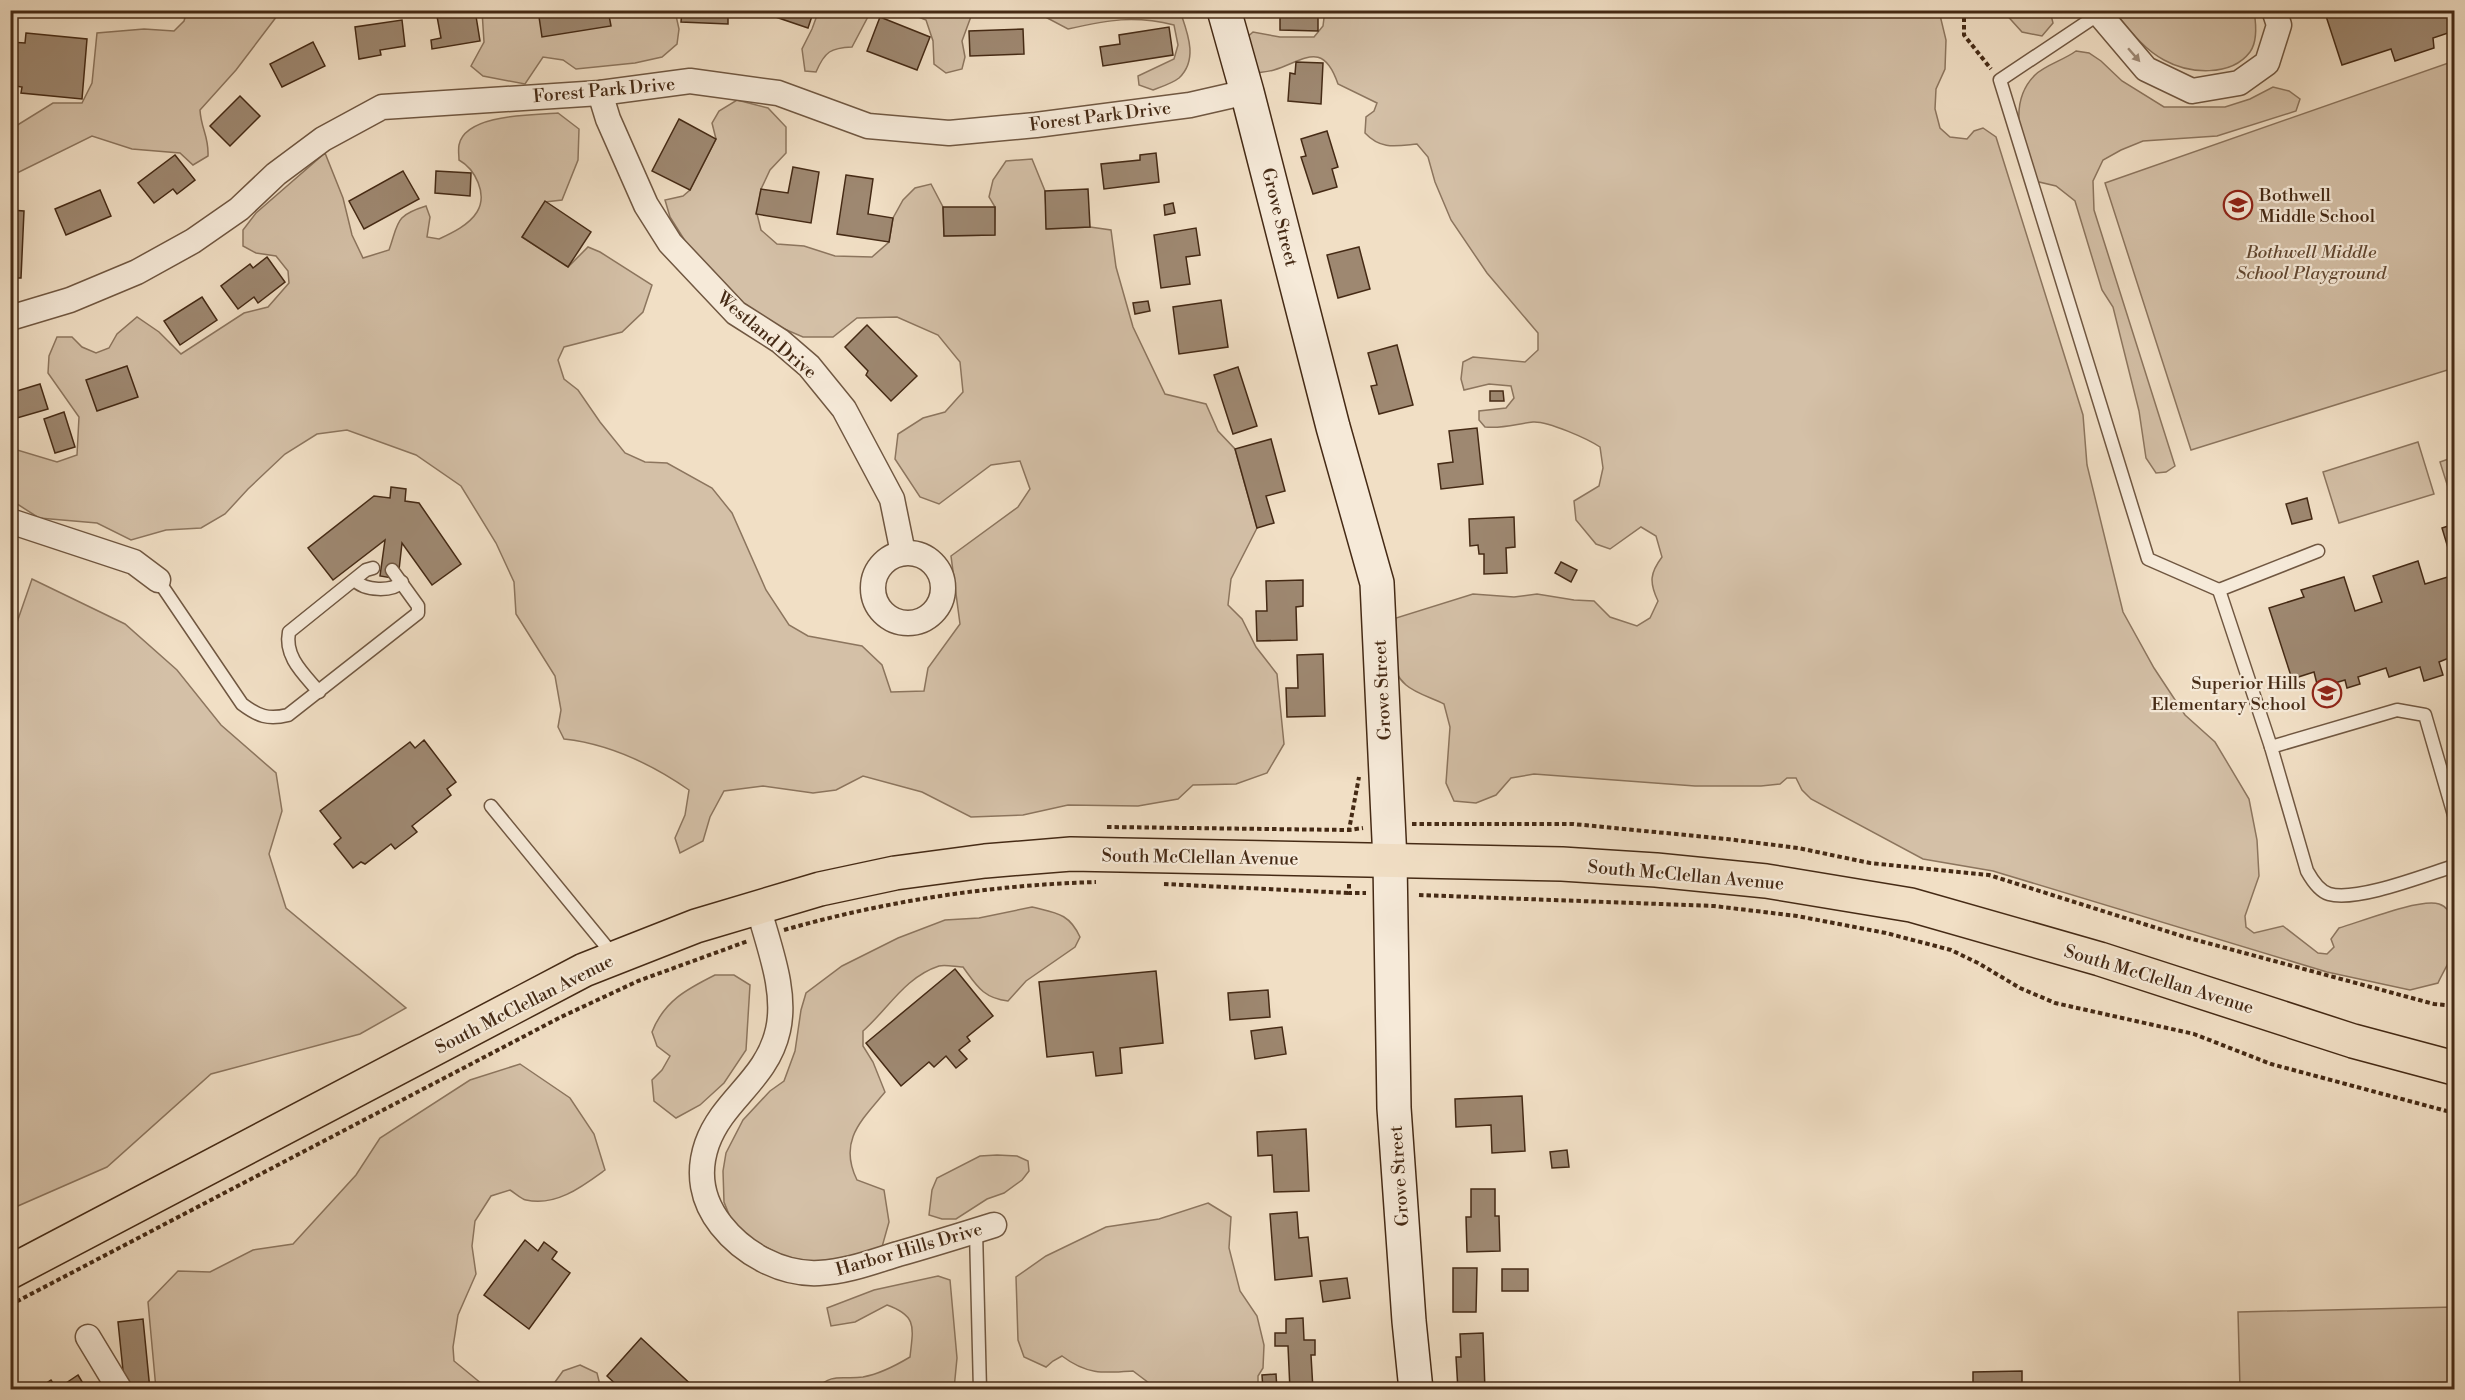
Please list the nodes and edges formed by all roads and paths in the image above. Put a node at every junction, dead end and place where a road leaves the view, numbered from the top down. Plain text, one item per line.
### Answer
1 (1224, 10) edge
2 (1964, 10) edge
3 (2274, 10) edge
4 (2097, 12) edge
5 (2000, 80) junction
6 (1247, 92) junction
7 (600, 93) junction
8 (10, 318) edge
9 (10, 521) edge
10 (2318, 551) dead end
11 (903, 553) dead end
12 (373, 568) dead end
13 (392, 570) dead end
14 (158, 580) joint
15 (355, 580) junction
16 (402, 582) junction
17 (2220, 590) junction
18 (319, 692) junction
19 (2271, 747) junction
20 (1360, 772) dead end
21 (491, 806) dead end
22 (2454, 815) edge
23 (1348, 830) dead end
24 (1390, 861) junction
25 (2454, 866) edge
26 (1106, 883) dead end
27 (1153, 884) dead end
28 (1348, 892) dead end
29 (1419, 895) dead end
30 (761, 921) junction
31 (615, 957) junction
32 (2454, 1068) edge
33 (2454, 1113) edge
34 (985, 1228) joint
35 (10, 1272) edge
36 (10, 1305) edge
37 (88, 1337) dead end
38 (120, 1389) edge
39 (980, 1389) edge
40 (1416, 1389) edge

1 - 6 main road, Grove Street
2 - 5 path
4 -> 3 street
4 - 5 lane
5 - 17 lane
6 - 7 street, Forest Park Drive
6 - 24 main road, Grove Street
7 - 8 street, Forest Park Drive
7 - 11 street, Westland Drive
9 - 14 street
10 - 17 lane
12 - 15 lane
13 - 16 lane
14 - 18 lane
15 - 16 lane
15 - 18 lane
16 - 18 lane
17 - 19 lane
19 - 22 lane
19 - 25 lane
20 - 23 path
21 - 31 lane
24 - 30 main road, South McClellan Avenue
24 - 32 main road, South McClellan Avenue
24 - 40 main road, Grove Street
26 - 30 path
27 - 28 path
29 - 33 path
30 - 31 main road, South McClellan Avenue
30 - 34 street, Harbor Hills Drive
30 - 36 path
31 - 35 main road, South McClellan Avenue
34 - 39 lane
37 - 38 street

